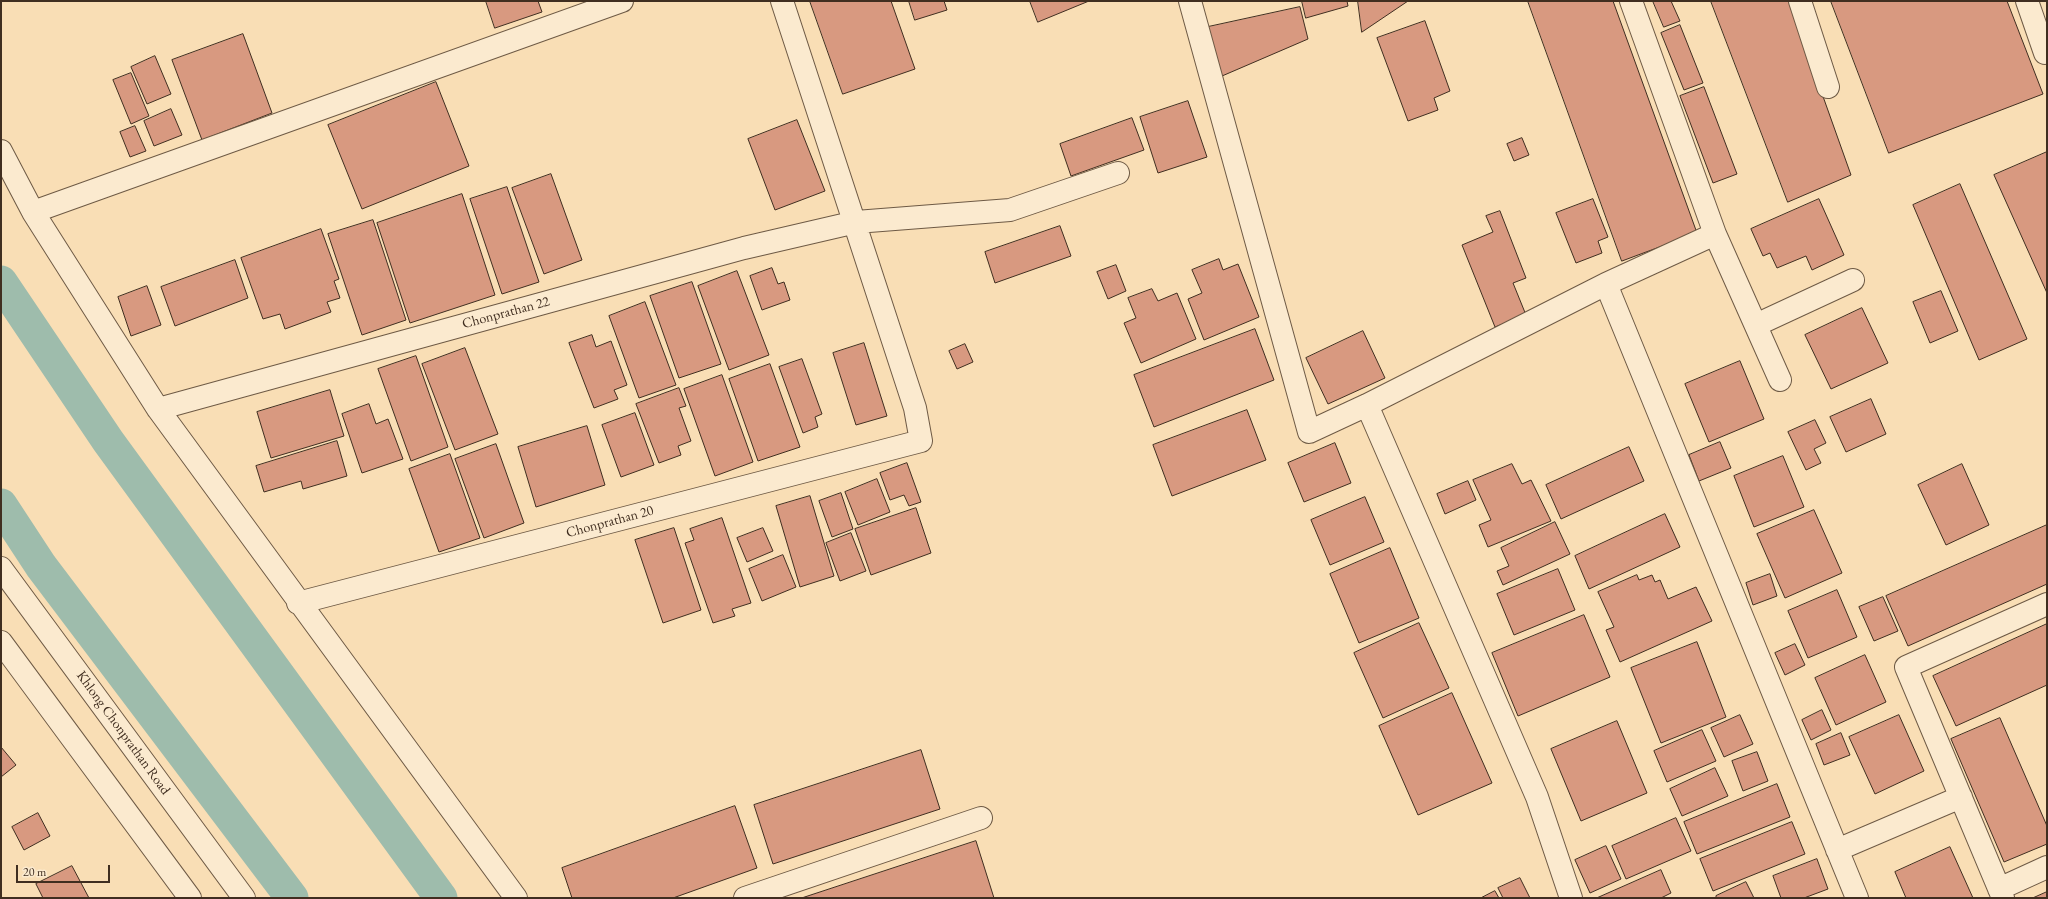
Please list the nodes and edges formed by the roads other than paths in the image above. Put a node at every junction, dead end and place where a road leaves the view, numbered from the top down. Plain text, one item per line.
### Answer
1 (622, 1) edge
2 (782, 1) edge
3 (1190, 1) edge
4 (1631, 1) edge
5 (1800, 1) edge
6 (2027, 1) edge
7 (2045, 53) dead end
8 (1828, 87) dead end
9 (1, 151) edge
10 (1118, 173) dead end
11 (33, 212) junction
12 (856, 222) junction
13 (1715, 234) junction
14 (1854, 280) dead end
15 (1606, 284) junction
16 (1756, 325) junction
17 (1780, 380) dead end
18 (1367, 405) junction
19 (158, 409) junction
20 (1, 568) edge
21 (298, 603) junction
22 (2047, 604) edge
23 (1, 642) edge
24 (1961, 797) junction
25 (980, 818) dead end
26 (1837, 850) junction
27 (2047, 867) edge
28 (2001, 893) edge
29 (190, 898) edge
30 (244, 898) edge
31 (516, 898) edge
32 (745, 898) edge
33 (1571, 898) edge
34 (1857, 898) edge

1 - 11 street
2 - 12 street
3 - 18 street
4 - 13 street
5 - 8 street
6 - 7 street
9 - 11 street
10 - 12 street, Chonprathan 22
11 - 19 street
12 - 19 street, Chonprathan 22
12 - 21 street, Chonprathan 20
13 - 15 street
13 - 16 street
14 - 16 street
15 - 18 street
15 - 26 street
16 - 17 street
18 - 33 street
19 - 21 street
20 - 30 street, Khlong Chonprathan Road
21 - 31 street
22 - 24 street
23 - 29 street
24 - 26 street
24 - 28 street
25 - 32 street
26 - 34 street
27 - 28 street

